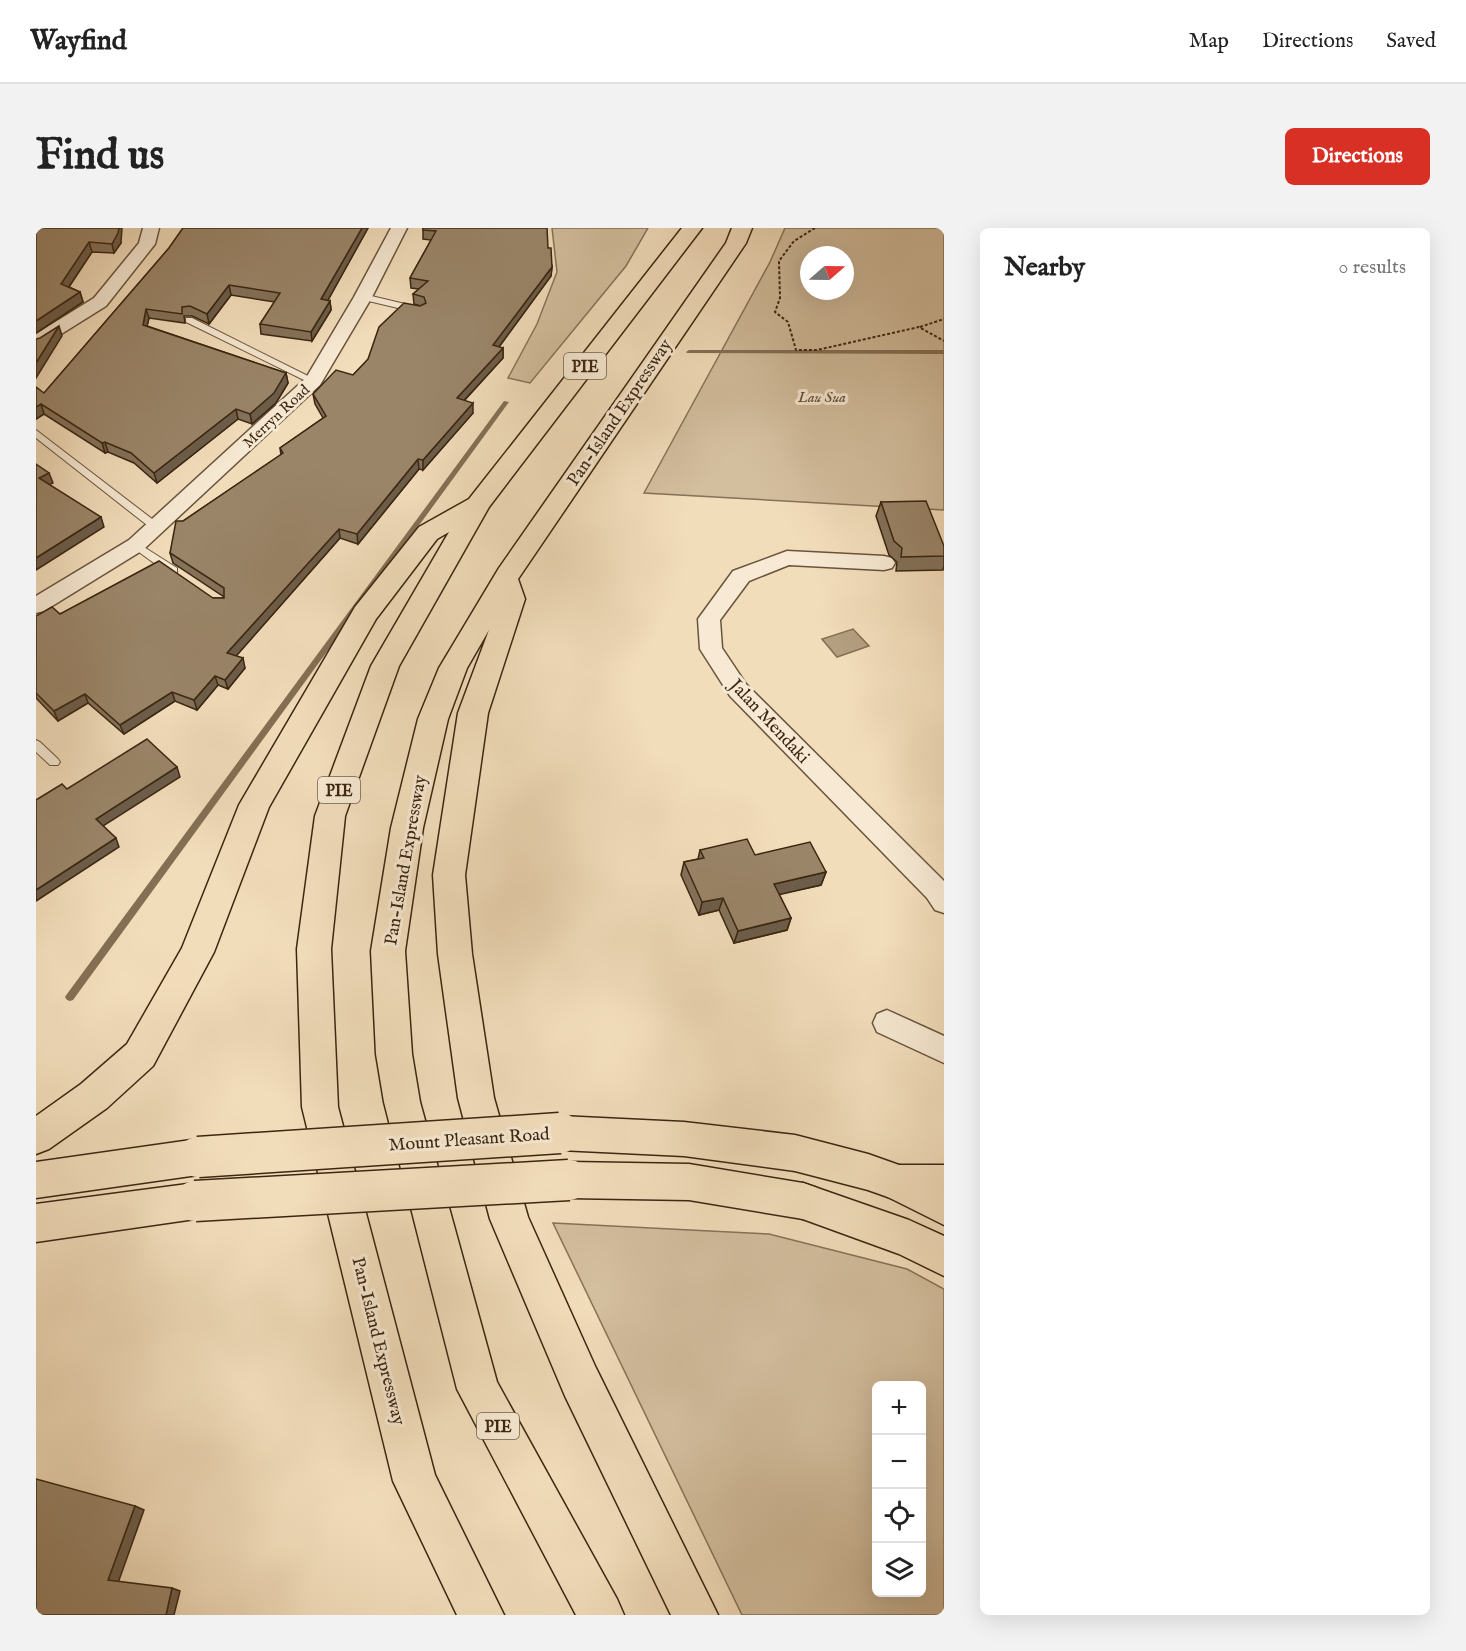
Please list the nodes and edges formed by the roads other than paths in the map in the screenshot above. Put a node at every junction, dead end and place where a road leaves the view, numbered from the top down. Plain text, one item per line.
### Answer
1 (151, 228) edge
2 (399, 228) edge
3 (692, 228) edge
4 (742, 228) edge
5 (363, 297) junction
6 (422, 311) edge
7 (189, 320) edge
8 (36, 342) edge
9 (313, 381) junction
10 (36, 433) edge
11 (478, 504) junction
12 (156, 527) junction
13 (136, 545) junction
14 (884, 563) dead end
15 (507, 574) junction
16 (183, 578) edge
17 (36, 606) edge
18 (36, 745) edge
19 (54, 762) dead end
20 (944, 902) edge
21 (887, 1023) dead end
22 (944, 1050) edge
23 (36, 1137) edge
24 (36, 1180) edge
25 (899, 1183) junction
26 (944, 1183) edge
27 (944, 1206) edge
28 (36, 1223) edge
29 (944, 1257) edge
30 (481, 1615) edge
31 (601, 1615) edge
32 (695, 1615) edge

1 - 8 street
2 - 5 street, Merryn Road
3 - 11 main road, Pan-Island Expressway / PIE
4 - 15 main road, Pan-Island Expressway / PIE
5 - 6 lane
5 - 9 street, Merryn Road
7 - 9 lane
9 - 12 street, Merryn Road
10 - 12 lane
11 - 23 main road
11 - 30 main road, Pan-Island Expressway / PIE
12 - 13 street, Merryn Road
13 - 16 lane
13 - 17 street, Merryn Road
14 - 20 street, Jalan Mendaki
15 - 31 main road, Pan-Island Expressway / PIE
15 - 32 main road
18 - 19 lane
21 - 22 street
24 - 25 main road, Mount Pleasant Road, bridge
25 - 26 main road
25 - 27 main road
28 - 29 main road, bridge

